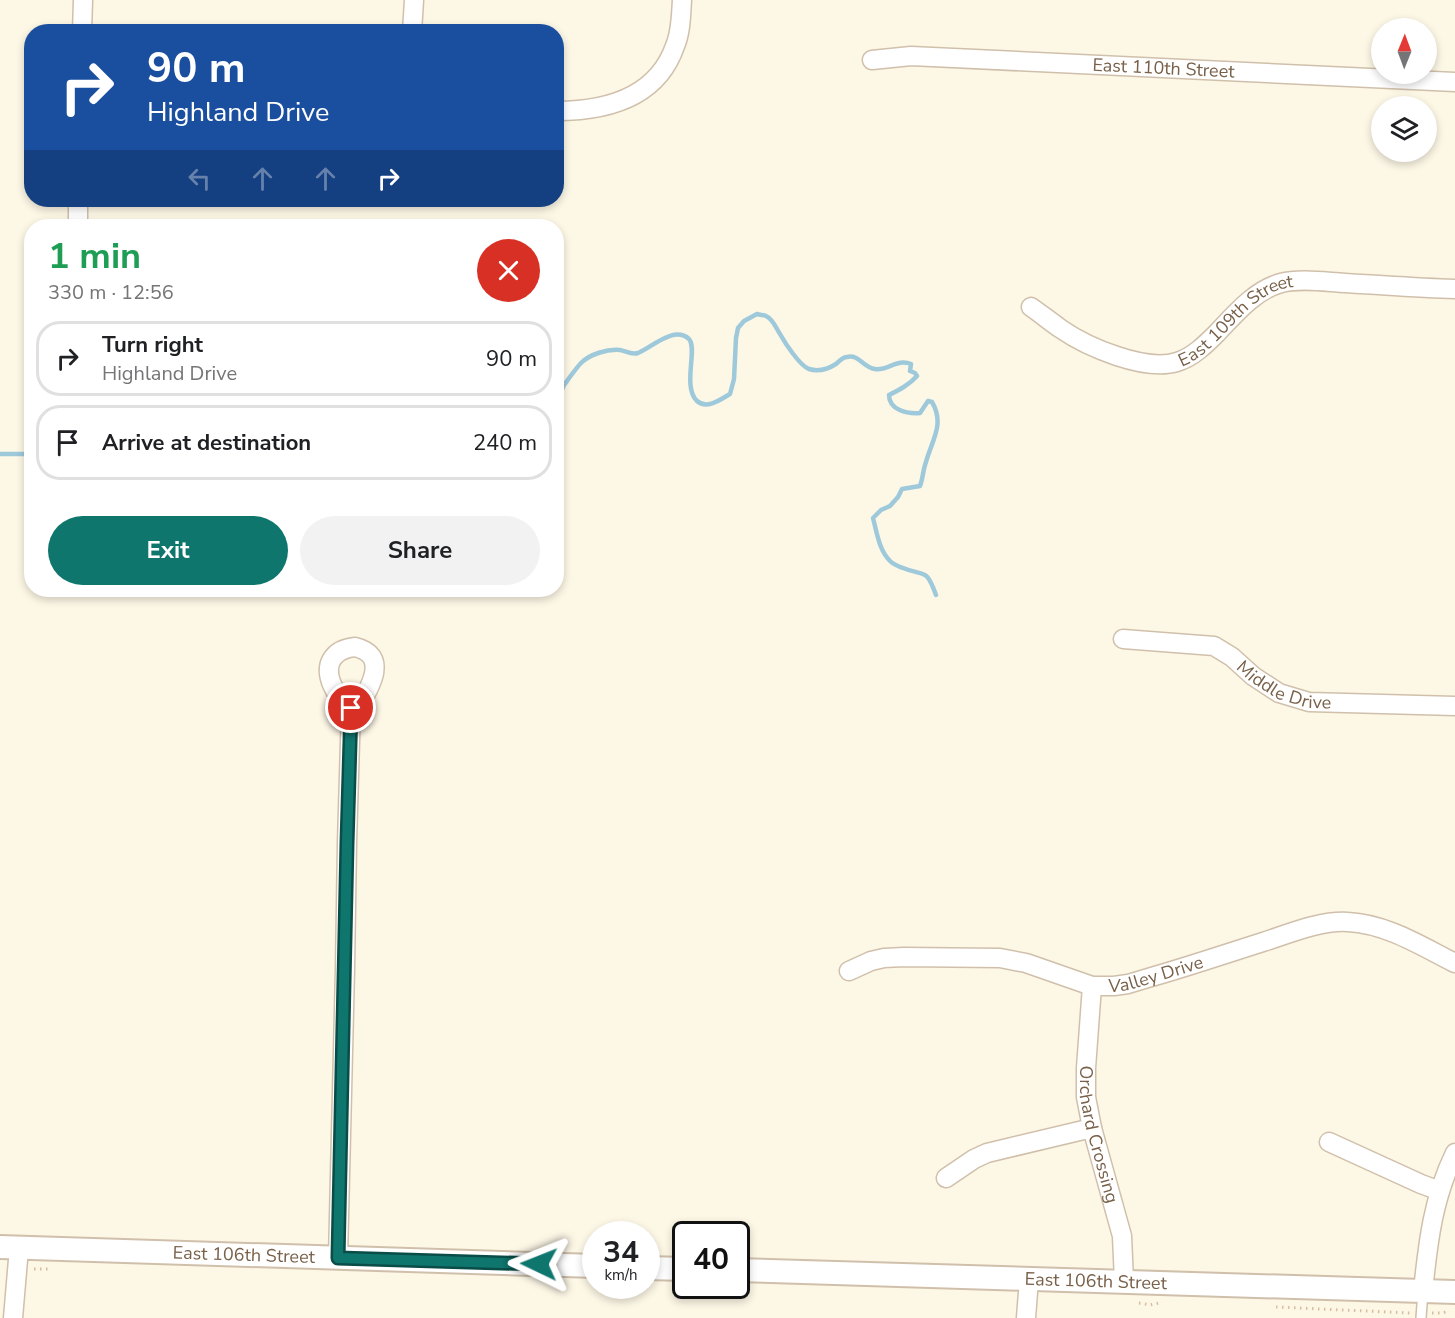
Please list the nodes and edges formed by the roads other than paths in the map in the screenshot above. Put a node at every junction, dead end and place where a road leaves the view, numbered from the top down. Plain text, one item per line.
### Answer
1 (83, 0) edge
2 (414, 0) edge
3 (682, 0) edge
4 (82, 24) edge
5 (412, 24) edge
6 (872, 60) dead end
7 (1455, 82) edge
8 (564, 110) edge
9 (1455, 289) edge
10 (1031, 307) dead end
11 (1123, 639) dead end
12 (1455, 706) edge
13 (351, 708) dead end
14 (1455, 963) edge
15 (849, 971) dead end
16 (1092, 986) junction
17 (1092, 1128) junction
18 (1329, 1142) dead end
19 (1455, 1153) edge
20 (946, 1178) dead end
21 (1440, 1191) junction
22 (9, 1248) edge
23 (338, 1258) junction
24 (582, 1266) edge
25 (750, 1270) edge
26 (1029, 1279) junction
27 (1124, 1281) junction
28 (1423, 1291) junction
29 (1455, 1292) edge
30 (13, 1318) edge
31 (1026, 1318) edge
32 (1421, 1318) edge

1 - 4 street
2 - 5 street
3 - 8 street
6 - 7 street, East 110th Street
9 - 10 street, East 109th Street
11 - 12 street, Middle Drive
13 - 23 street
14 - 16 street, Valley Drive
15 - 16 street, Valley Drive
16 - 17 street, Orchard Crossing
17 - 20 street
17 - 27 street, Orchard Crossing
18 - 21 street
19 - 21 street
21 - 28 street
22 - 23 street, East 106th Street
22 - 30 street
23 - 24 street, East 106th Street
25 - 26 street, East 106th Street
26 - 27 street, East 106th Street
26 - 31 street
27 - 28 street, East 106th Street
28 - 29 street, East 106th Street
28 - 32 lane

